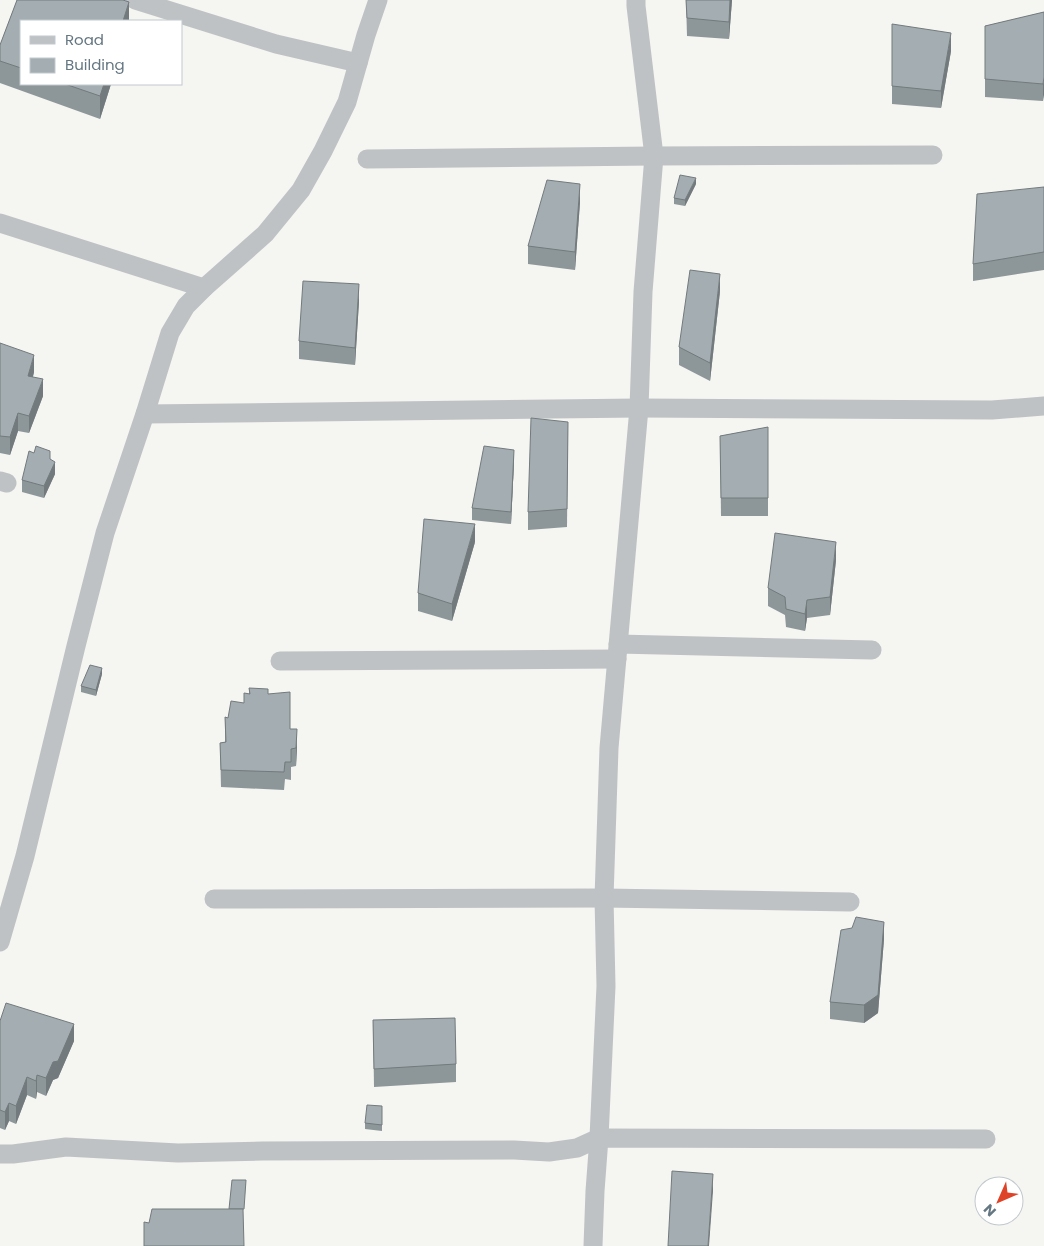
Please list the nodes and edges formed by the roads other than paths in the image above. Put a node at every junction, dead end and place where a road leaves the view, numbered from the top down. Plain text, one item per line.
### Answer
1 (135, 0) edge
2 (378, 0) edge
3 (636, 0) edge
4 (358, 63) junction
5 (933, 155) dead end
6 (654, 156) junction
7 (367, 159) dead end
8 (0, 223) edge
9 (204, 288) junction
10 (1044, 406) edge
11 (639, 408) junction
12 (145, 414) junction
13 (872, 650) dead end
14 (617, 652) junction
15 (280, 661) dead end
16 (604, 898) junction
17 (214, 899) dead end
18 (850, 902) dead end
19 (0, 942) edge
20 (599, 1138) junction
21 (986, 1139) dead end
22 (0, 1154) edge
23 (593, 1246) edge

1 - 4 street
2 - 4 street
3 - 6 street
4 - 9 street
5 - 6 street
6 - 7 street
6 - 11 street
8 - 9 street
9 - 12 street
10 - 11 street
11 - 12 street
11 - 14 street
12 - 19 street
13 - 14 street
14 - 15 street
14 - 16 street
16 - 17 street
16 - 18 street
16 - 20 street
20 - 21 street
20 - 22 street
20 - 23 street

